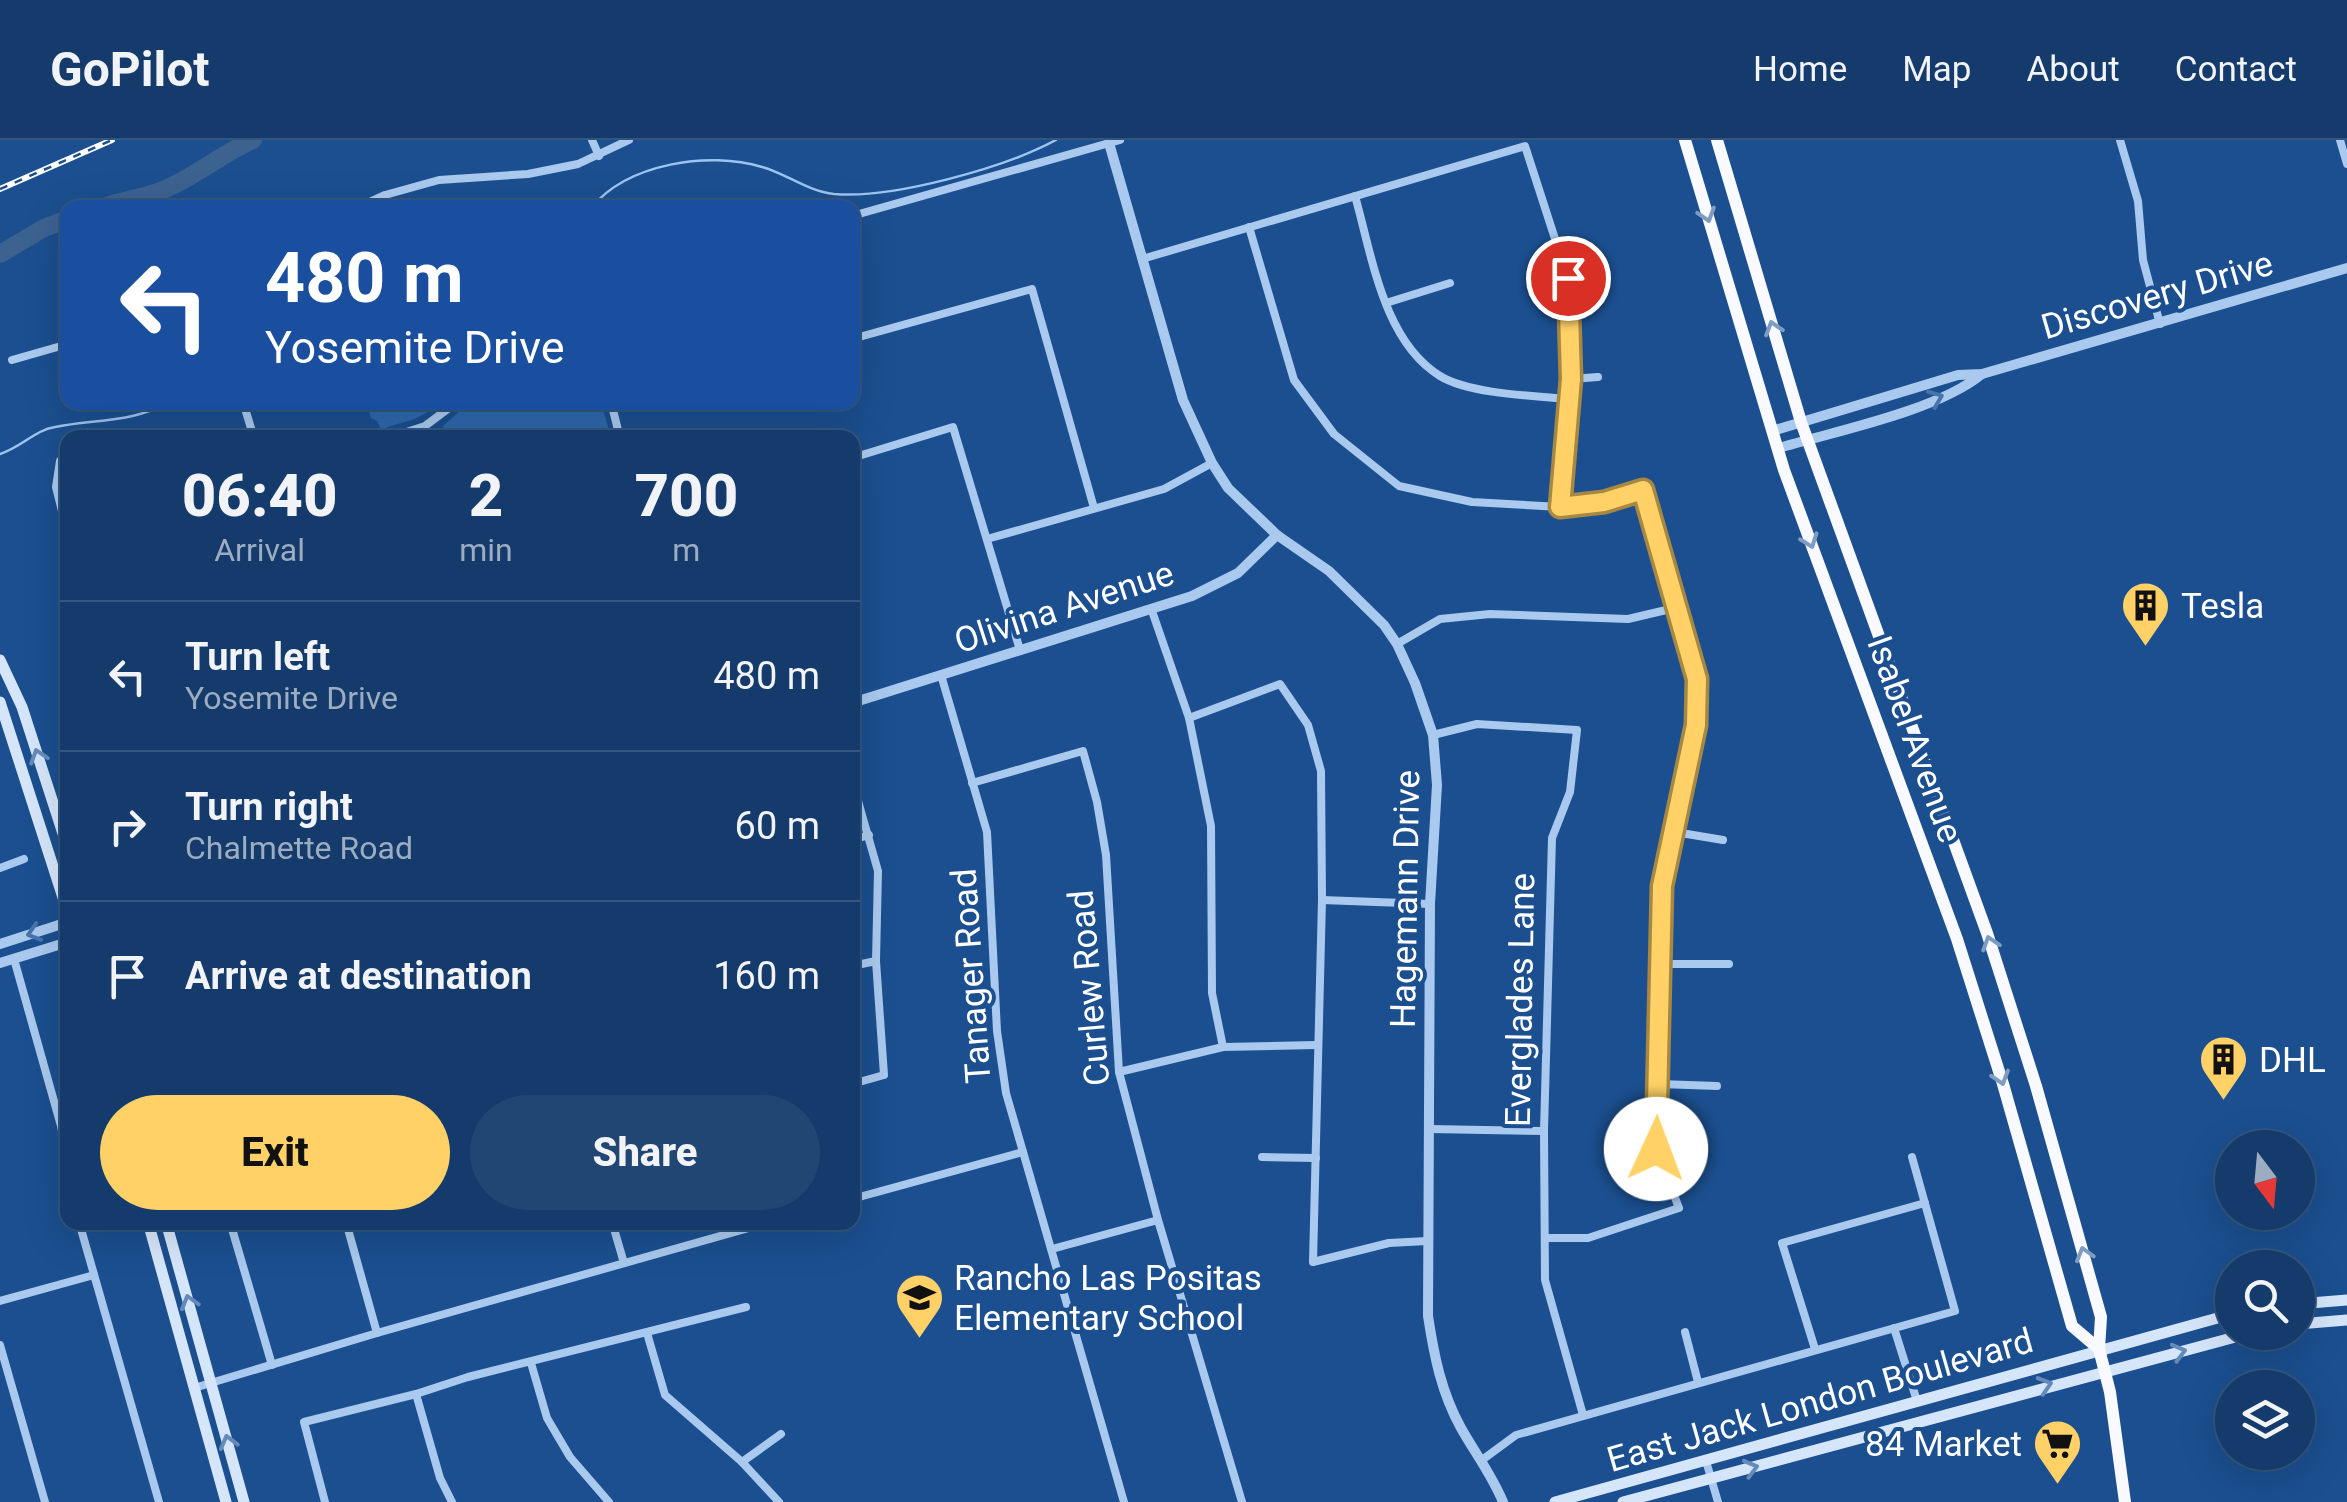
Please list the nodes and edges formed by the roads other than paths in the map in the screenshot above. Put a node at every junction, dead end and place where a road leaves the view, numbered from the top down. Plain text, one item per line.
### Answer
1 (592, 140) edge
2 (629, 140) edge
3 (1685, 140) edge
4 (1717, 140) edge
5 (2120, 140) edge
6 (2340, 140) edge
7 (1115, 142) edge
8 (599, 156) junction
9 (2347, 164) edge
10 (1355, 196) junction
11 (374, 200) edge
12 (860, 214) edge
13 (1248, 228) junction
14 (1142, 259) junction
15 (2347, 268) edge
16 (1450, 282) dead end
17 (1386, 303) junction
18 (2160, 324) junction
19 (860, 338) edge
20 (60, 346) edge
21 (12, 360) dead end
22 (1982, 374) junction
23 (1598, 377) dead end
24 (1571, 379) junction
25 (1570, 399) junction
26 (446, 410) edge
27 (1801, 422) junction
28 (413, 430) edge
29 (1772, 430) junction
30 (1809, 439) junction
31 (1778, 448) junction
32 (860, 456) edge
33 (60, 461) dead end
34 (1212, 463) junction
35 (60, 502) edge
36 (1560, 507) junction
37 (1094, 508) junction
38 (1277, 536) junction
39 (988, 540) junction
40 (1679, 607) junction
41 (1152, 610) junction
42 (1397, 644) junction
43 (1020, 650) junction
44 (0, 660) edge
45 (941, 675) junction
46 (860, 700) edge
47 (0, 702) edge
48 (1188, 718) junction
49 (1433, 735) junction
50 (972, 783) junction
51 (860, 806) edge
52 (60, 824) edge
53 (1675, 832) junction
54 (869, 835) junction
55 (860, 838) edge
56 (1723, 840) dead end
57 (24, 859) dead end
58 (0, 868) edge
59 (60, 887) edge
60 (1322, 900) junction
61 (1430, 904) junction
62 (60, 925) edge
63 (0, 944) edge
64 (60, 945) edge
65 (14, 959) junction
66 (876, 961) junction
67 (0, 963) edge
68 (860, 964) edge
69 (1662, 964) junction
70 (1729, 964) dead end
71 (1316, 1045) junction
72 (1224, 1047) junction
73 (1119, 1072) junction
74 (860, 1082) edge
75 (1658, 1084) junction
76 (1716, 1086) dead end
77 (60, 1122) edge
78 (1430, 1128) junction
79 (1544, 1131) junction
80 (1023, 1152) junction
81 (1262, 1157) dead end
82 (1912, 1157) dead end
83 (1316, 1158) junction
84 (860, 1198) edge
85 (1925, 1203) junction
86 (1158, 1220) junction
87 (81, 1230) edge
88 (150, 1230) edge
89 (168, 1230) edge
90 (232, 1230) edge
91 (348, 1230) edge
92 (614, 1230) edge
93 (729, 1230) edge
94 (743, 1230) edge
95 (730, 1234) junction
96 (1545, 1238) junction
97 (1428, 1241) junction
98 (1052, 1249) junction
99 (624, 1264) junction
100 (94, 1275) junction
101 (2347, 1300) edge
102 (0, 1301) edge
103 (2315, 1303) edge
104 (746, 1307) dead end
105 (2215, 1319) edge
106 (2347, 1320) edge
107 (2315, 1323) edge
108 (1894, 1328) junction
109 (376, 1332) junction
110 (1684, 1332) dead end
111 (647, 1334) junction
112 (2215, 1342) edge
113 (0, 1345) edge
114 (1815, 1349) junction
115 (2099, 1350) junction
116 (531, 1363) junction
117 (272, 1365) junction
118 (2104, 1371) junction
119 (212, 1382) junction
120 (1698, 1382) junction
121 (194, 1388) junction
122 (416, 1394) junction
123 (1917, 1401) junction
124 (1583, 1415) junction
125 (781, 1434) dead end
126 (1482, 1460) junction
127 (1706, 1461) junction
128 (742, 1462) junction
129 (1711, 1478) junction
130 (45, 1502) edge
131 (159, 1502) edge
132 (226, 1502) edge
133 (244, 1502) edge
134 (325, 1502) edge
135 (452, 1502) edge
136 (609, 1502) edge
137 (779, 1502) edge
138 (1124, 1502) edge
139 (1242, 1502) edge
140 (1503, 1502) edge
141 (1556, 1502) edge
142 (1623, 1502) edge
143 (1718, 1502) edge
144 (2125, 1502) edge

1 - 8 street
2 - 8 street
3 -> 29 highway, Isabel Avenue
27 -> 4 highway, Isabel Avenue
5 - 18 street
6 - 9 street
7 - 12 street
7 - 14 street, Hagemann Drive
8 - 11 street
10 - 13 street
10 - 17 street
10 - 24 street
13 - 14 street
13 - 36 street
14 - 34 street, Hagemann Drive
15 - 18 street, Discovery Drive
16 - 17 street
17 - 25 street
18 - 22 street, Discovery Drive
19 - 37 street
20 - 21 street
22 - 27 street, Discovery Drive
30 -> 22 street, Discovery Drive
23 - 24 street
24 - 25 street
25 - 36 street
26 - 28 street
27 - 29 street, Discovery Drive
27 - 30 highway, Isabel Avenue
29 - 31 highway, Isabel Avenue
30 - 31 street, Discovery Drive
115 -> 30 highway, Isabel Avenue
31 -> 115 highway, Isabel Avenue
32 - 39 street
33 - 35 street
34 - 37 street
34 - 38 street, Hagemann Drive
36 - 40 street
37 - 39 street
38 - 41 street, Olivina Avenue
38 - 42 street, Hagemann Drive
39 - 43 street
40 - 42 street
40 - 53 street
41 - 43 street, Olivina Avenue
41 - 48 street
42 - 49 street, Hagemann Drive
43 - 45 street, Olivina Avenue
52 -> 44 main road
45 - 46 street, Olivina Avenue
45 - 50 street, Tanager Road
47 - 59 main road
48 - 60 street
48 - 72 street
49 - 61 street, Hagemann Drive
49 - 79 street, Everglades Lane
50 - 73 street, Curlew Road
50 - 80 street, Tanager Road
51 - 54 street
53 - 56 street
53 - 69 street
54 - 55 street
54 - 66 street
57 - 58 street
60 - 61 street
60 - 71 street
61 - 78 street, Hagemann Drive
62 -> 63 street
64 - 65 street
65 - 67 street
65 - 77 street
66 - 68 street
66 - 74 street
69 - 70 street
69 - 75 street
71 - 72 street
71 - 83 street
72 - 73 street
73 - 86 street, Curlew Road
75 - 76 street
75 - 96 street
78 - 79 street
78 - 97 street, Hagemann Drive
79 - 96 street, Everglades Lane
80 - 84 street
80 - 98 street, Tanager Road
81 - 83 street
82 - 85 street
83 - 97 street
85 - 108 street
85 - 114 street
86 - 98 street
86 - 139 street, Curlew Road
87 - 100 street
88 - 121 main road
119 -> 89 main road
90 - 117 street
91 - 109 street
92 - 99 street
93 - 95 street
94 - 95 street
95 - 99 street
96 - 124 street, Everglades Lane
97 - 126 street, Hagemann Drive
98 - 138 street, Tanager Road
99 - 109 street
100 - 102 street
100 - 131 street
101 - 103 main road
104 - 111 street
105 - 115 main road, East Jack London Boulevard
106 - 107 main road
108 - 114 street
108 - 123 street
109 - 117 street
110 - 120 street
111 - 116 street
111 - 128 street
118 -> 112 main road, East Jack London Boulevard
113 - 130 street
114 - 120 street
115 - 118 highway, Isabel Avenue
115 - 123 main road, East Jack London Boulevard
116 - 122 street
116 - 136 street
117 - 119 street
129 -> 118 main road, East Jack London Boulevard
118 - 144 highway, Isabel Avenue
119 - 121 street
133 -> 119 main road
120 - 124 street
121 - 132 main road
122 - 134 street
122 - 135 street
123 - 127 main road, East Jack London Boulevard
124 - 126 street
125 - 128 street
126 - 140 street, Hagemann Drive
127 - 129 street
127 - 141 main road, East Jack London Boulevard
128 - 137 street
129 - 142 main road, East Jack London Boulevard
129 - 143 street

